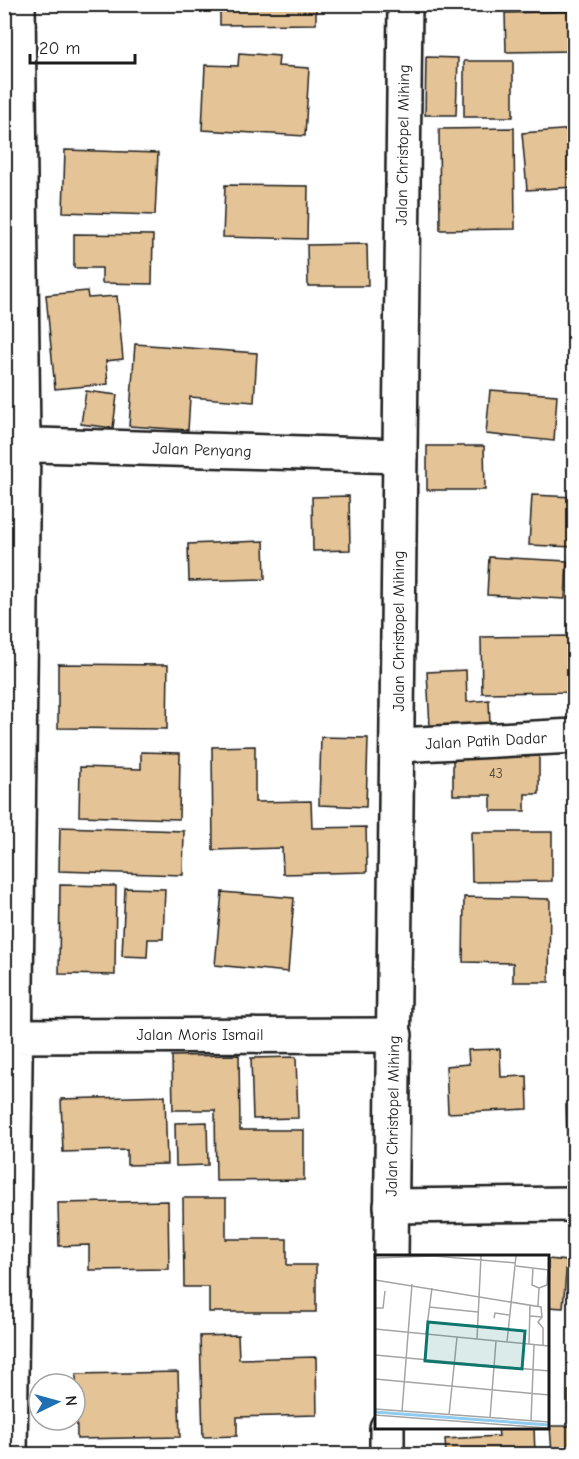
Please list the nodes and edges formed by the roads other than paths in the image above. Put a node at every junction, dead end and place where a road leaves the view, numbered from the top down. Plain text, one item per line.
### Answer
1 (18, 4) edge
2 (405, 4) edge
3 (14, 444) edge
4 (400, 456) junction
5 (574, 736) edge
6 (398, 746) junction
7 (10, 1035) edge
8 (394, 1035) junction
9 (574, 1204) edge
10 (392, 1206) junction
11 (390, 1255) edge
12 (387, 1429) edge
13 (10, 1455) edge
14 (387, 1455) edge

1 - 3 street
2 - 4 street, Jalan Christopel Mihing
3 - 4 street, Jalan Penyang
3 - 7 street
4 - 6 street, Jalan Christopel Mihing
5 - 6 street, Jalan Patih Dadar
6 - 8 street, Jalan Christopel Mihing
7 - 8 street, Jalan Moris Ismail
7 - 13 street
8 - 10 street, Jalan Christopel Mihing
9 - 10 street
10 - 11 street, Jalan Christopel Mihing
12 - 14 street

